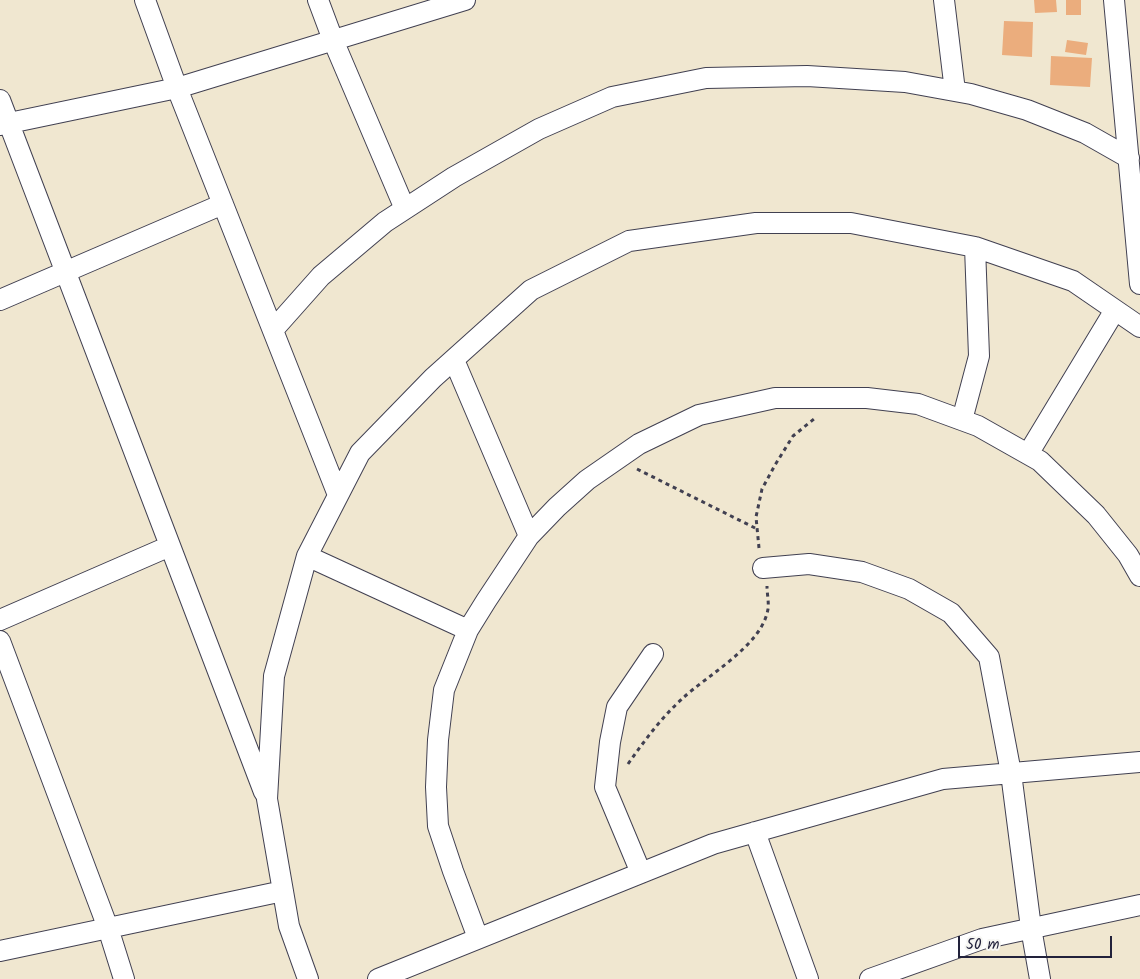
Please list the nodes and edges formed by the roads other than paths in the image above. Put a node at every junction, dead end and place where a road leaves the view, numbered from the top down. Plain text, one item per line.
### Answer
1 (145, 0) edge
2 (318, 0) edge
3 (465, 0) edge
4 (944, 0) edge
5 (1114, 0) edge
6 (333, 40) junction
7 (177, 88) junction
8 (955, 91) junction
9 (0, 100) edge
10 (4, 124) edge
11 (1129, 158) junction
12 (223, 204) junction
13 (404, 209) junction
14 (975, 247) junction
15 (66, 272) junction
16 (1140, 284) edge
17 (0, 300) edge
18 (1115, 310) junction
19 (1140, 327) edge
20 (273, 330) junction
21 (454, 360) junction
22 (962, 420) junction
23 (1028, 454) junction
24 (338, 495) junction
25 (529, 536) junction
26 (170, 546) junction
27 (307, 556) junction
28 (763, 568) road end
29 (1140, 576) edge
30 (0, 620) edge
31 (468, 630) junction
32 (0, 641) edge
33 (653, 654) dead end
34 (1140, 762) edge
35 (1011, 773) junction
36 (267, 799) junction
37 (756, 832) junction
38 (642, 873) junction
39 (283, 891) junction
40 (1140, 905) edge
41 (108, 928) junction
42 (1031, 928) junction
43 (478, 938) junction
44 (0, 951) edge
45 (124, 979) edge
46 (308, 979) edge
47 (378, 979) edge
48 (808, 979) edge
49 (870, 979) edge
50 (1040, 979) edge

1 - 7 street
2 - 6 street
3 - 6 street
4 - 8 street
5 - 11 street
6 - 7 street
6 - 13 street
7 - 10 street
7 - 12 street
8 - 11 street
8 - 13 street
9 - 10 street
10 - 15 street
11 - 16 street
12 - 15 street
12 - 20 street
13 - 20 street
14 - 18 street
14 - 21 street
14 - 22 street
15 - 17 street
15 - 26 street
18 - 19 street
18 - 23 street
20 - 24 street
21 - 24 street
21 - 25 street
22 - 23 street
22 - 25 street
23 - 29 street
24 - 27 street
25 - 31 street
26 - 30 street
26 - 36 street
27 - 31 street
27 - 36 street
28 - 35 street
31 - 43 street
32 - 41 street
33 - 38 street
34 - 35 street
35 - 37 street
35 - 42 street
36 - 39 street
37 - 38 street
37 - 48 street
38 - 43 street
39 - 41 street
39 - 46 street
40 - 42 street
41 - 44 street
41 - 45 street
42 - 49 street
42 - 50 street
43 - 47 street

